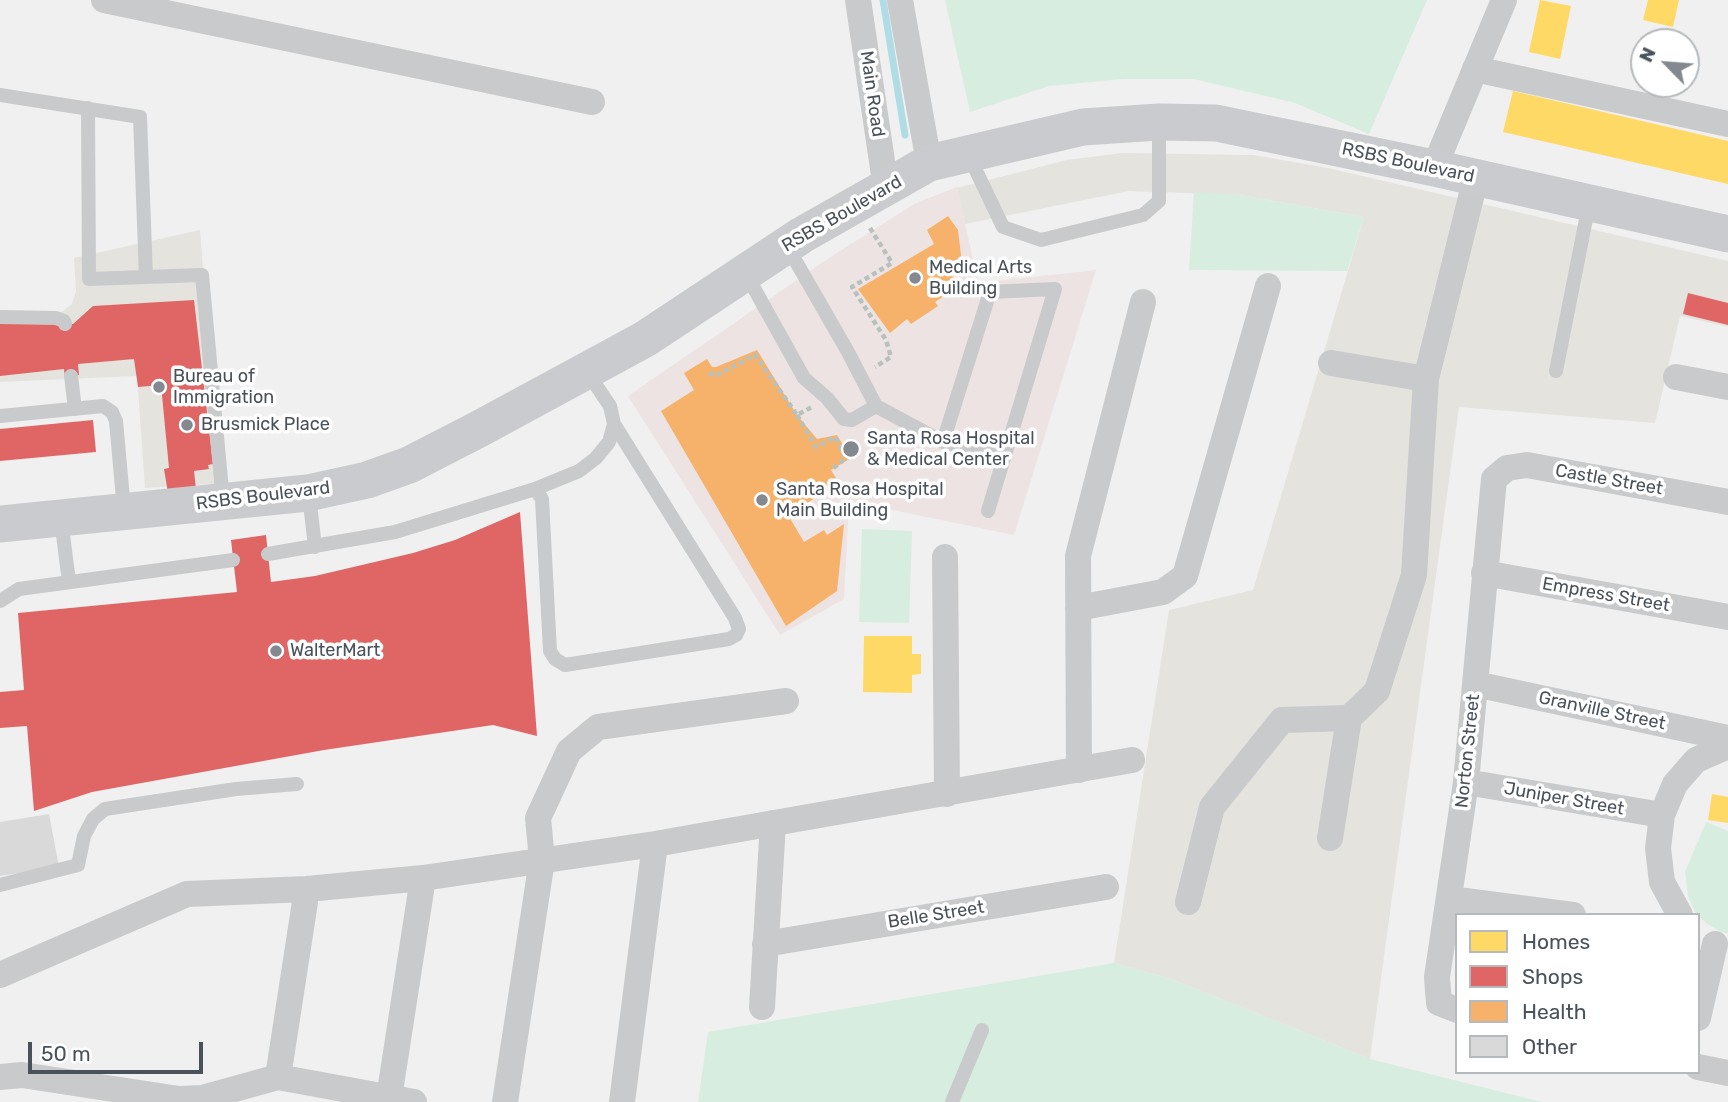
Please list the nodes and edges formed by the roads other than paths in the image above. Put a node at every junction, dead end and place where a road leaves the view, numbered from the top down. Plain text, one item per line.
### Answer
1 (104, 0) edge
2 (858, 0) edge
3 (900, 0) edge
4 (1504, 0) edge
5 (1475, 69) junction
6 (0, 95) edge
7 (592, 102) dead end
8 (88, 108) junction
9 (1159, 122) junction
10 (1728, 124) edge
11 (968, 154) junction
12 (929, 163) junction
13 (1434, 168) junction
14 (1476, 177) junction
15 (886, 188) junction
16 (1590, 203) junction
17 (1728, 234) edge
18 (787, 246) junction
19 (745, 272) junction
20 (146, 277) junction
21 (1268, 286) dead end
22 (1143, 302) dead end
23 (0, 317) edge
24 (65, 324) dead end
25 (1331, 363) dead end
26 (1556, 371) dead end
27 (587, 372) junction
28 (71, 376) dead end
29 (1676, 377) dead end
30 (1426, 379) junction
31 (1728, 387) edge
32 (876, 407) junction
33 (75, 409) junction
34 (0, 416) edge
35 (614, 424) junction
36 (943, 442) junction
37 (1004, 458) junction
38 (1494, 479) joint
39 (535, 489) junction
40 (308, 493) junction
41 (1728, 502) edge
42 (223, 503) junction
43 (988, 511) dead end
44 (124, 512) junction
45 (61, 519) junction
46 (0, 524) edge
47 (315, 547) junction
48 (268, 554) dead end
49 (945, 557) dead end
50 (233, 560) dead end
51 (1484, 573) junction
52 (69, 582) junction
53 (0, 601) edge
54 (1078, 608) junction
55 (1728, 617) edge
56 (1475, 684) junction
57 (786, 701) dead end
58 (1349, 718) junction
59 (1728, 738) edge
60 (1728, 746) edge
61 (1132, 760) dead end
62 (1079, 771) junction
63 (1466, 782) junction
64 (297, 784) dead end
65 (947, 793) junction
66 (1662, 815) junction
67 (773, 823) junction
68 (1330, 838) dead end
69 (655, 844) junction
70 (542, 860) junction
71 (423, 878) junction
72 (0, 885) edge
73 (1107, 887) dead end
74 (307, 889) junction
75 (1450, 899) junction
76 (1188, 902) dead end
77 (1558, 913) edge
78 (1679, 913) edge
79 (1714, 941) edge
80 (765, 944) junction
81 (0, 975) edge
82 (762, 1007) dead end
83 (1700, 1008) edge
84 (1455, 1009) edge
85 (982, 1030) dead end
86 (1700, 1067) edge
87 (1728, 1073) edge
88 (0, 1077) edge
89 (278, 1077) junction
90 (401, 1100) edge
91 (505, 1102) edge
92 (622, 1102) edge
93 (953, 1102) edge

1 - 7 street
2 - 15 street, Main Road
3 - 12 street
4 - 5 street
5 - 10 street
5 - 13 street
6 - 8 lane
8 - 20 lane
8 - 20 lane
9 - 11 street, RSBS Boulevard
9 - 11 lane
9 - 13 street, RSBS Boulevard
11 - 12 street, RSBS Boulevard
12 - 15 street, RSBS Boulevard
13 - 14 street, RSBS Boulevard
14 - 16 street, RSBS Boulevard
14 - 30 street
15 - 18 street, RSBS Boulevard
16 - 17 street, RSBS Boulevard
16 - 26 lane
18 - 19 street, RSBS Boulevard
18 - 32 lane
19 - 27 street, RSBS Boulevard
19 - 32 lane
20 - 42 lane
21 - 54 street
22 - 54 street
23 - 24 lane
25 - 30 street
27 - 35 lane
27 - 40 street, RSBS Boulevard
28 - 33 lane
29 - 31 street
30 - 58 street
32 - 36 lane
33 - 34 lane
33 - 44 lane
35 - 39 lane
35 - 39 lane
36 - 37 lane
36 - 37 lane
37 - 43 lane
38 - 41 street, Castle Street
38 - 51 street, Norton Street
39 - 47 lane
40 - 42 street, RSBS Boulevard
40 - 47 lane
42 - 44 street, RSBS Boulevard
44 - 45 street, RSBS Boulevard
45 - 46 street, RSBS Boulevard
45 - 52 lane
47 - 48 lane
49 - 65 street
50 - 52 lane
51 - 55 street, Empress Street
51 - 56 street, Norton Street
52 - 53 lane
54 - 62 street
56 - 59 street, Granville Street
56 - 63 street, Norton Street
57 - 70 street
58 - 68 street
58 - 76 street
60 - 66 street
61 - 62 street
62 - 65 street
63 - 66 street, Juniper Street
63 - 75 street, Norton Street
64 - 72 lane
65 - 67 street
66 - 78 street
67 - 69 street
67 - 80 street
69 - 70 street
69 - 92 street
70 - 71 street
70 - 91 street
71 - 74 street
71 - 90 street
73 - 80 street, Belle Street
74 - 81 street
74 - 89 street
75 - 77 street
75 - 84 street, Norton Street
79 - 83 street
80 - 82 street
85 - 93 lane
86 - 87 street
88 - 89 street
89 - 90 street

